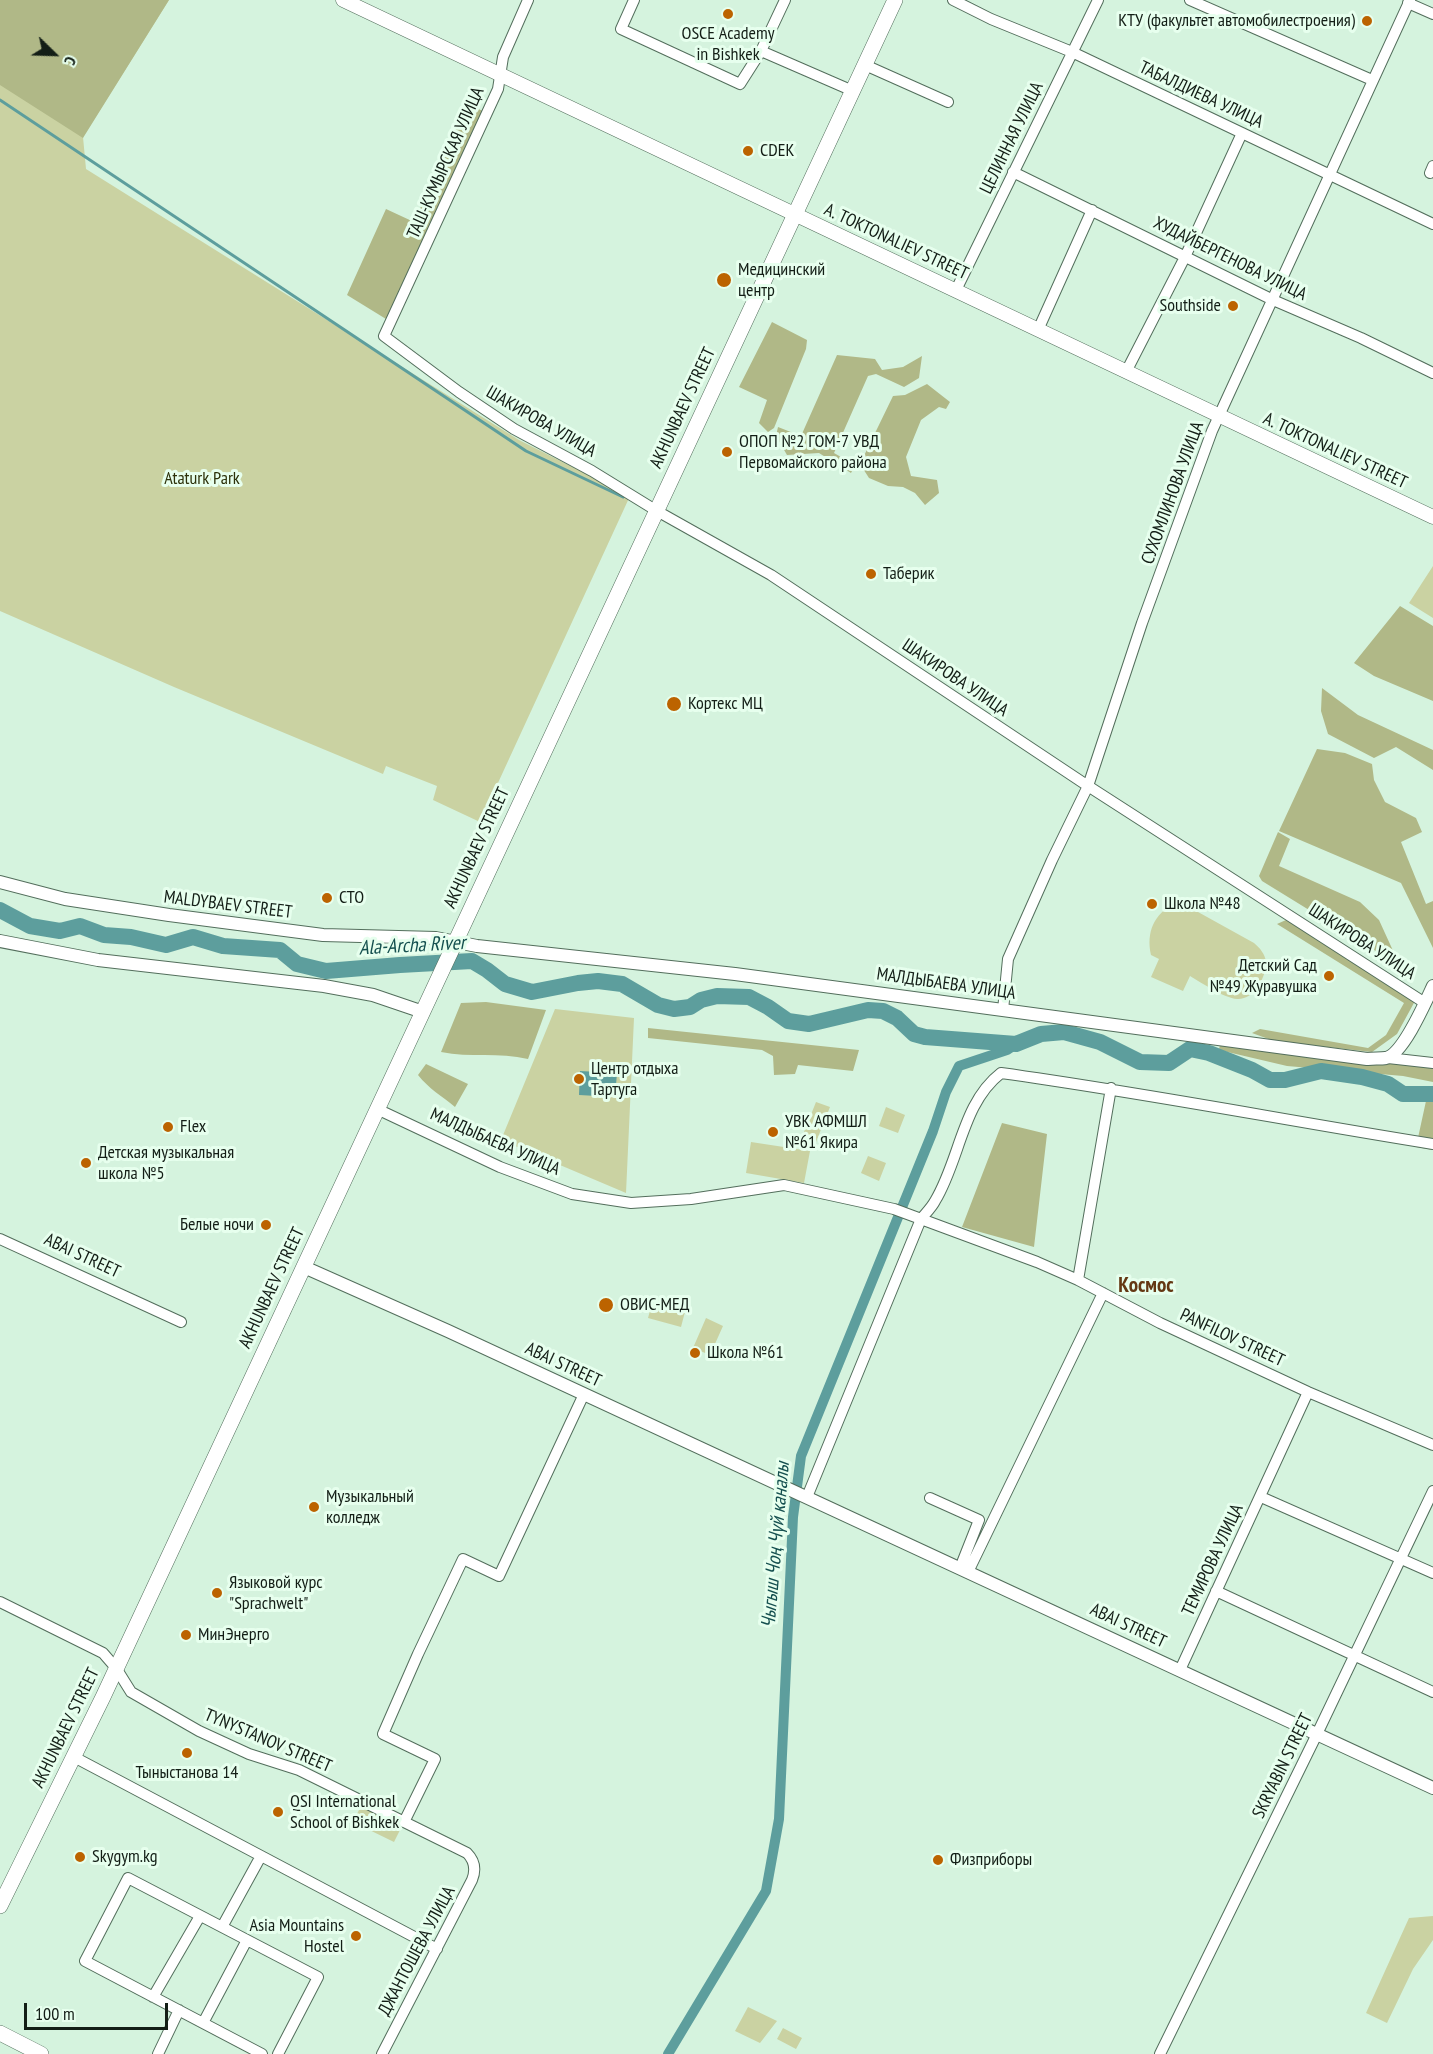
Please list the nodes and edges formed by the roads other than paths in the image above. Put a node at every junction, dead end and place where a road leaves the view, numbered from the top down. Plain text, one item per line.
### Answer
1 (344, 0) edge
2 (528, 0) edge
3 (634, 0) edge
4 (785, 0) edge
5 (895, 0) edge
6 (953, 0) edge
7 (1098, 0) edge
8 (1190, 0) edge
9 (1409, 1) edge
10 (1433, 14) edge
11 (761, 51) junction
12 (1072, 52) junction
13 (865, 65) junction
14 (500, 74) junction
15 (1372, 80) junction
16 (853, 90) junction
17 (948, 102) dead end
18 (1242, 133) junction
19 (1013, 172) junction
20 (1329, 174) junction
21 (1092, 210) junction
22 (795, 215) junction
23 (1433, 224) edge
24 (1185, 257) junction
25 (956, 291) junction
26 (1273, 300) junction
27 (1038, 330) junction
28 (384, 336) joint
29 (1126, 372) junction
30 (1433, 373) edge
31 (1219, 415) junction
32 (657, 511) junction
33 (1433, 517) edge
34 (1088, 786) junction
35 (0, 882) edge
36 (0, 941) edge
37 (452, 947) junction
38 (1433, 986) edge
39 (1425, 1003) junction
40 (1003, 1010) junction
41 (423, 1012) junction
42 (1388, 1058) junction
43 (1433, 1063) edge
44 (1111, 1088) junction
45 (377, 1109) junction
46 (1433, 1144) edge
47 (889, 1209) joint
48 (921, 1219) junction
49 (0, 1239) edge
50 (303, 1267) junction
51 (1078, 1280) junction
52 (1103, 1293) junction
53 (181, 1322) dead end
54 (1308, 1392) junction
55 (584, 1394) junction
56 (1433, 1445) edge
57 (1433, 1491) edge
58 (798, 1493) junction
59 (1261, 1497) junction
60 (930, 1498) dead end
61 (1401, 1558) junction
62 (964, 1570) junction
63 (1433, 1573) edge
64 (1216, 1591) junction
65 (0, 1602) edge
66 (1355, 1655) junction
67 (116, 1668) junction
68 (1180, 1670) junction
69 (1433, 1692) edge
70 (1317, 1734) junction
71 (74, 1757) junction
72 (1433, 1788) edge
73 (404, 1822) junction
74 (261, 1856) junction
75 (473, 1861) joint
76 (0, 1906) edge
77 (200, 1916) junction
78 (222, 1927) junction
79 (247, 1940) junction
80 (437, 1949) junction
81 (153, 1997) junction
82 (179, 2010) junction
83 (203, 2023) junction
84 (0, 2033) edge
85 (42, 2054) edge
86 (158, 2054) edge
87 (262, 2054) edge
88 (278, 2054) edge
89 (382, 2054) edge
90 (1160, 2054) edge

1 - 14 main road, A. TOKTONALIEV STREET
2 - 14 street, ТАШ-КУМЫРСКАЯ УЛИЦА
3 - 11 street
4 - 11 street
5 - 13 main road, AKHUNBAEV STREET
6 - 12 street, ТАБАЛДИЕВА УЛИЦА
7 - 12 street, ЦЕЛИННАЯ УЛИЦА
8 - 15 street
9 - 10 street
9 - 15 street, СУХОМЛИНОВА УЛИЦА
11 - 16 street
12 - 18 street, ТАБАЛДИЕВА УЛИЦА
12 - 19 street, ЦЕЛИННАЯ УЛИЦА
13 - 16 main road, AKHUNBAEV STREET
13 - 17 street
14 - 22 main road, A. TOKTONALIEV STREET
14 - 28 street, ТАШ-КУМЫРСКАЯ УЛИЦА
15 - 20 street, СУХОМЛИНОВА УЛИЦА
16 - 22 main road, AKHUNBAEV STREET
18 - 20 street, ТАБАЛДИЕВА УЛИЦА
18 - 24 street
19 - 21 street, ХУДАЙБЕРГЕНОВА УЛИЦА
19 - 25 street, ЦЕЛИННАЯ УЛИЦА
20 - 23 street, ТАБАЛДИЕВА УЛИЦА
20 - 26 street, СУХОМЛИНОВА УЛИЦА
21 - 24 street, ХУДАЙБЕРГЕНОВА УЛИЦА
21 - 27 street
22 - 25 main road, A. TOKTONALIEV STREET
22 - 32 main road, AKHUNBAEV STREET
24 - 26 street, ХУДАЙБЕРГЕНОВА УЛИЦА
24 - 29 street
25 - 27 main road, A. TOKTONALIEV STREET
26 - 30 street, ХУДАЙБЕРГЕНОВА УЛИЦА
26 - 31 street, СУХОМЛИНОВА УЛИЦА
27 - 29 main road, A. TOKTONALIEV STREET
28 - 32 street, ШАКИРОВА УЛИЦА
29 - 31 main road, A. TOKTONALIEV STREET
31 - 33 main road, A. TOKTONALIEV STREET
31 - 34 street, СУХОМЛИНОВА УЛИЦА
32 - 34 street, ШАКИРОВА УЛИЦА
32 - 37 main road, AKHUNBAEV STREET
34 - 39 street, ШАКИРОВА УЛИЦА
34 - 40 street, СУХОМЛИНОВА УЛИЦА
35 - 37 street, MALDYBAEV STREET
36 - 41 street
37 - 40 street, МАЛДЫБАЕВА УЛИЦА
37 - 41 main road, AKHUNBAEV STREET
38 - 39 street
39 - 42 street
40 - 42 street, МАЛДЫБАЕВА УЛИЦА
41 - 45 main road, AKHUNBAEV STREET
42 - 43 street, МАЛДЫБАЕВА УЛИЦА
44 - 46 street
44 - 48 street
44 - 51 street
45 - 47 street, МАЛДЫБАЕВА УЛИЦА
45 - 50 main road, AKHUNBAEV STREET
47 - 48 street, PANFILOV STREET
48 - 51 street, PANFILOV STREET
48 - 58 street
49 - 53 street, ABAI STREET
50 - 55 street, ABAI STREET
50 - 67 main road, AKHUNBAEV STREET
51 - 52 street, PANFILOV STREET
52 - 54 street, PANFILOV STREET
52 - 62 street
54 - 56 street, PANFILOV STREET
54 - 59 street, ТЕМИРОВА УЛИЦА
55 - 58 street, ABAI STREET
55 - 73 street
57 - 61 street, SKRYABIN STREET
58 - 62 street, ABAI STREET
59 - 61 street, ТЕМИРОВА УЛИЦА
59 - 64 street, ТЕМИРОВА УЛИЦА
60 - 62 street
61 - 63 street, ТЕМИРОВА УЛИЦА
61 - 66 street, SKRYABIN STREET
62 - 68 street, ABAI STREET
64 - 66 street
64 - 68 street, ТЕМИРОВА УЛИЦА
65 - 67 street, TYNYSTANOV STREET
66 - 69 street
66 - 70 street, SKRYABIN STREET
67 - 71 main road, AKHUNBAEV STREET
67 - 73 street, TYNYSTANOV STREET
68 - 70 street, ABAI STREET
70 - 72 street, ABAI STREET
70 - 90 street, SKRYABIN STREET
71 - 74 street
71 - 76 main road, AKHUNBAEV STREET
73 - 75 street, TYNYSTANOV STREET
74 - 78 street
74 - 80 street
75 - 80 street, ДЖАНТОШЕВА УЛИЦА
77 - 78 street
77 - 81 street
77 - 81 street
78 - 79 street
79 - 83 street
79 - 88 street
80 - 89 street, ДЖАНТОШЕВА УЛИЦА
81 - 82 street
82 - 83 street
82 - 86 street
83 - 87 street
84 - 85 main road

